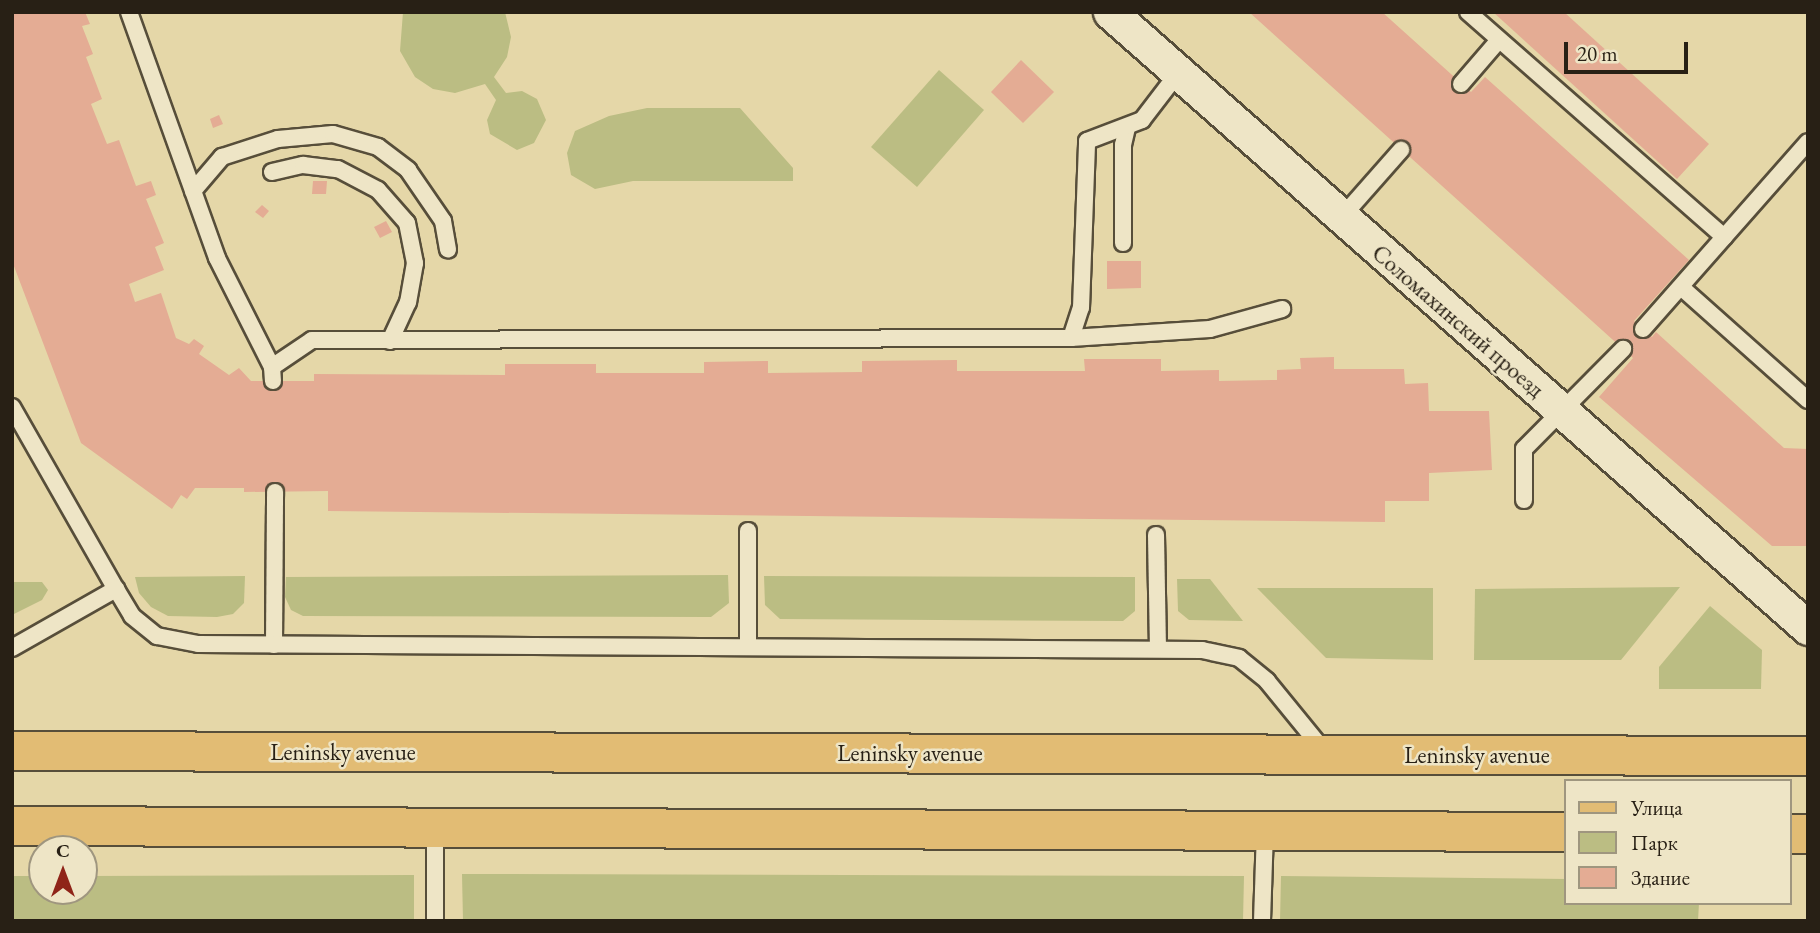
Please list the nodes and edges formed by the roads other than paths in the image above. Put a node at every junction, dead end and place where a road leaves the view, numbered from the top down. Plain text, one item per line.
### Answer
1 (129, 12) edge
2 (1110, 12) edge
3 (1468, 12) edge
4 (1499, 40) junction
5 (1178, 72) junction
6 (1461, 83) dead end
7 (1127, 128) junction
8 (1808, 142) edge
9 (1401, 150) dead end
10 (272, 172) dead end
11 (193, 191) junction
12 (1341, 219) junction
13 (1724, 237) junction
14 (1123, 243) dead end
15 (449, 250) dead end
16 (1681, 287) junction
17 (1282, 309) dead end
18 (1643, 329) dead end
19 (1070, 338) junction
20 (390, 341) junction
21 (1623, 349) dead end
22 (1808, 400) edge
23 (12, 407) edge
24 (1564, 413) junction
25 (275, 492) dead end
26 (1524, 500) dead end
27 (748, 531) dead end
28 (1156, 535) dead end
29 (116, 589) junction
30 (1808, 628) edge
31 (274, 645) junction
32 (12, 648) edge
33 (748, 648) junction
34 (1158, 649) junction
35 (12, 751) edge
36 (1326, 754) junction
37 (1808, 756) edge
38 (12, 825) edge
39 (435, 825) junction
40 (1265, 830) junction
41 (1564, 832) edge
42 (435, 921) edge
43 (1262, 921) edge

1 - 11 lane
2 - 5 street, Соломахинский проезд
3 - 4 lane
4 - 6 lane
4 - 13 lane
5 - 7 lane
5 - 12 street, Соломахинский проезд
7 - 14 lane
7 - 19 lane
8 - 13 lane
9 - 12 lane
10 - 20 lane
11 - 15 lane
11 - 20 lane
12 - 24 street, Соломахинский проезд
13 - 16 lane
16 - 18 lane
16 - 22 lane
17 - 19 lane
19 - 20 lane
21 - 24 lane
23 - 29 lane
24 - 26 lane
24 - 30 street, Соломахинский проезд
25 - 31 lane
27 - 33 lane
28 - 34 lane
29 - 31 lane
29 - 32 lane
31 - 33 lane
33 - 34 lane
34 - 36 lane
35 - 36 main road, Leninsky avenue
36 - 37 main road, Leninsky avenue
38 - 39 main road
39 - 40 main road
39 - 42 lane
40 - 41 main road
40 - 43 lane

